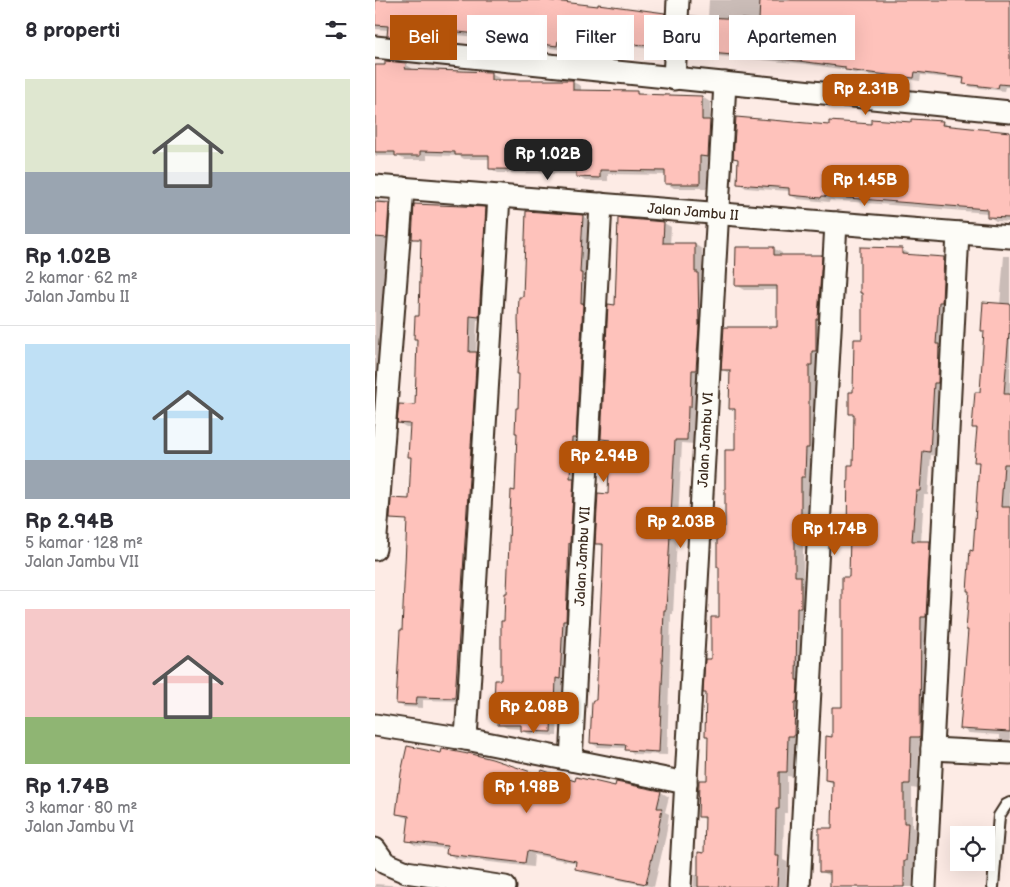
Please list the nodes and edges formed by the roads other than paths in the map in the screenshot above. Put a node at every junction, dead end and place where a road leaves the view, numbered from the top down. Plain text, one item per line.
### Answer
1 (678, 0) edge
2 (375, 47) edge
3 (674, 79) junction
4 (725, 83) junction
5 (1010, 112) edge
6 (375, 186) edge
7 (403, 188) junction
8 (499, 196) junction
9 (601, 204) junction
10 (718, 213) junction
11 (836, 223) junction
12 (958, 233) junction
13 (1010, 237) edge
14 (375, 548) edge
15 (375, 724) edge
16 (466, 739) junction
17 (932, 750) junction
18 (1010, 753) edge
19 (571, 760) junction
20 (686, 783) junction
21 (1010, 803) edge
22 (375, 848) edge
23 (505, 887) edge
24 (680, 887) edge
25 (799, 887) edge
26 (925, 887) edge
27 (993, 887) edge

1 - 3 street
2 - 3 street
3 - 4 street
4 - 5 street
4 - 10 street, Jalan Jambu VI
6 - 7 street, Jalan Jambu II
7 - 8 street, Jalan Jambu II
7 - 14 street
8 - 9 street, Jalan Jambu II
8 - 16 street
9 - 10 street, Jalan Jambu II
9 - 19 street, Jalan Jambu VII
10 - 11 street, Jalan Jambu II
10 - 20 street, Jalan Jambu VI
11 - 12 street, Jalan Jambu II
11 - 25 street
12 - 13 street, Jalan Jambu II
12 - 17 street
15 - 16 street
16 - 19 street
17 - 18 street
17 - 26 street
19 - 20 street
20 - 24 street, Jalan Jambu VI
21 - 27 lane
22 - 23 street

